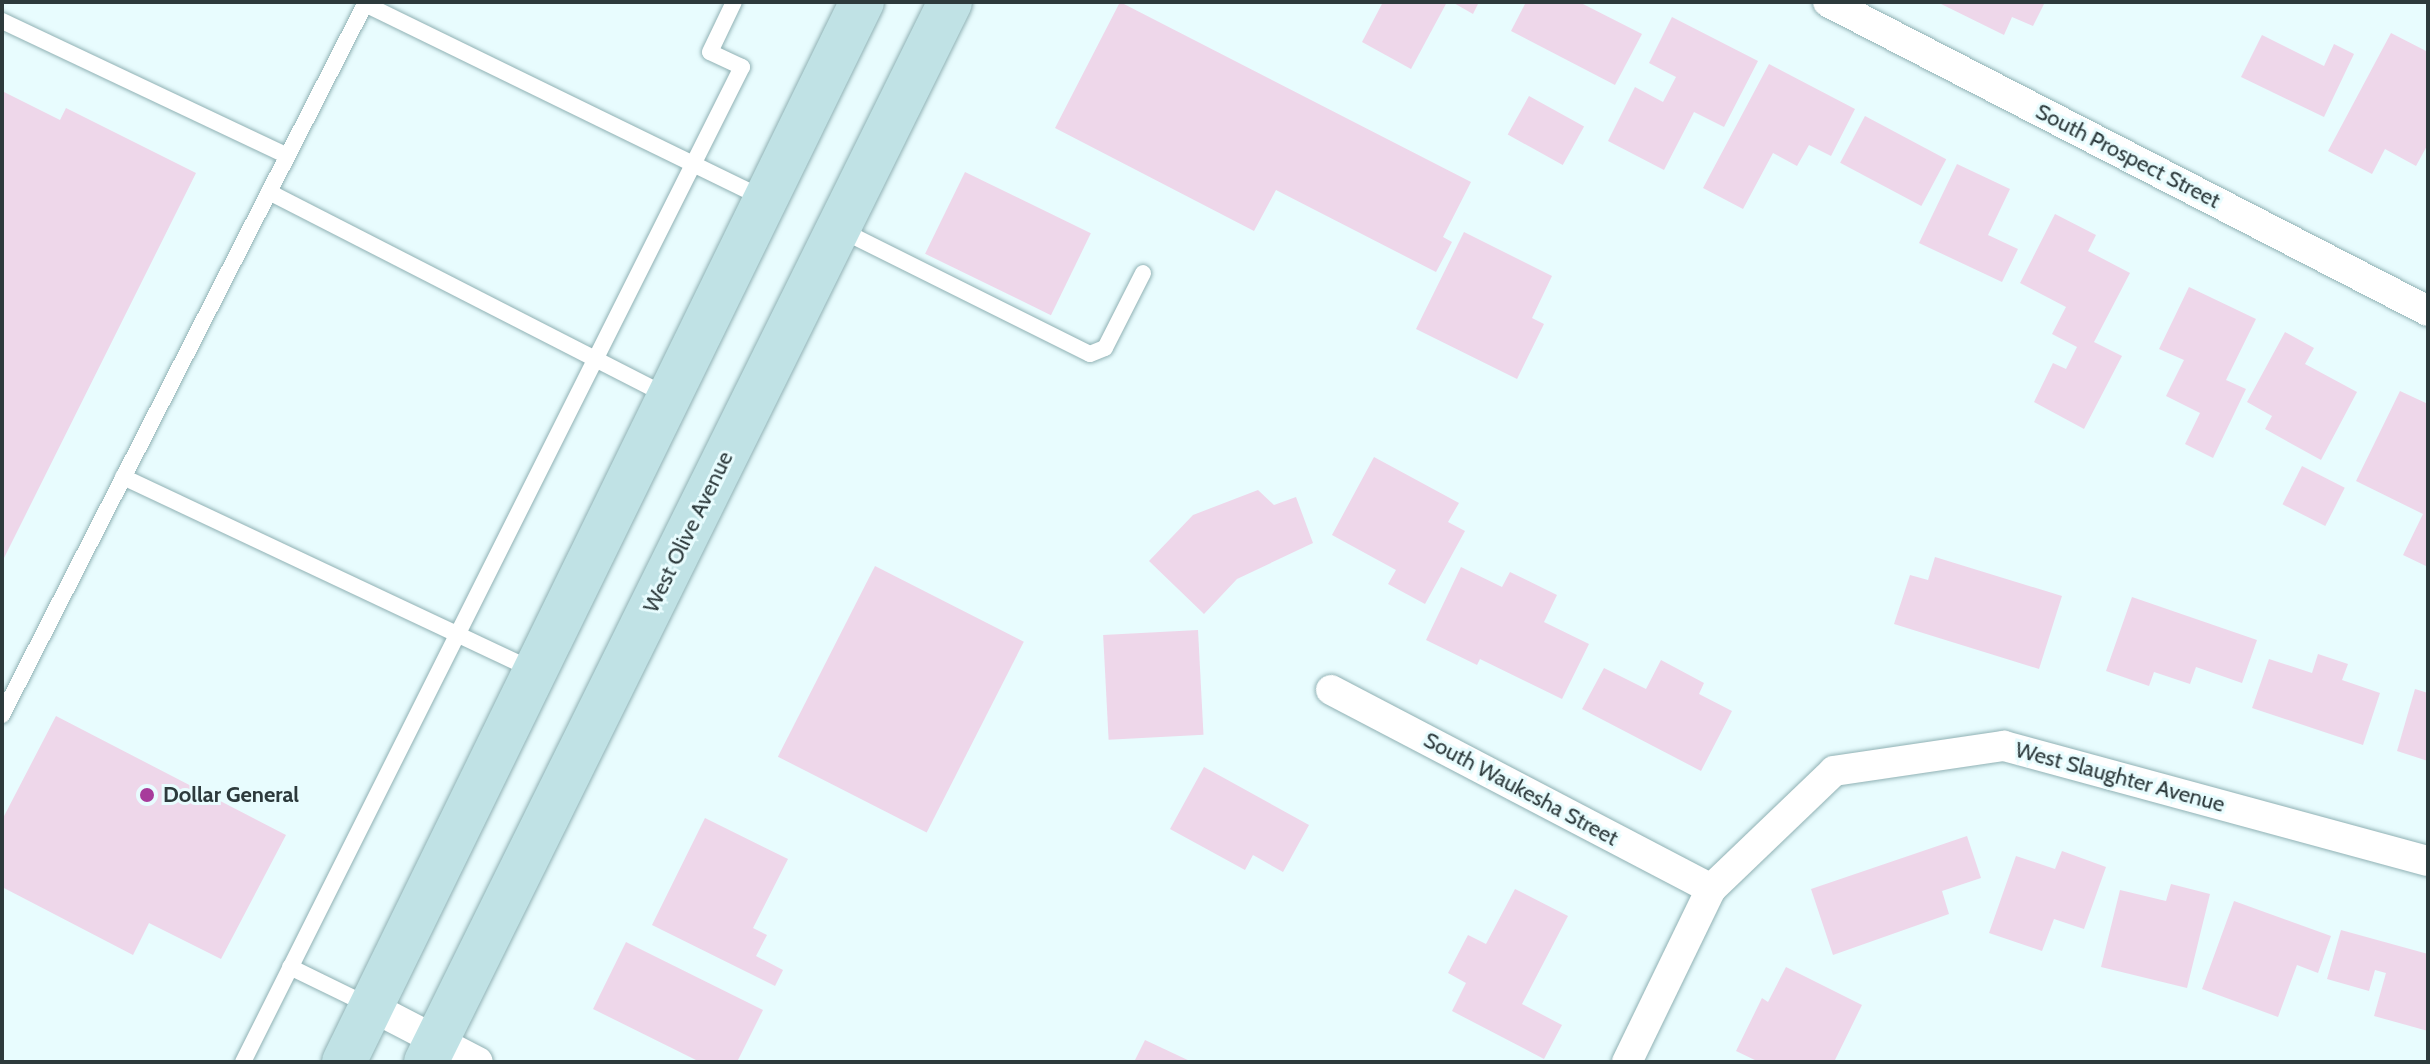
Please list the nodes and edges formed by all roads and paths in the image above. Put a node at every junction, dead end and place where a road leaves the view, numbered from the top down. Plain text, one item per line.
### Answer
1 (734, 2) edge
2 (862, 2) edge
3 (950, 2) edge
4 (1828, 2) edge
5 (366, 3) edge
6 (2, 21) edge
7 (287, 156) junction
8 (692, 166) junction
9 (269, 192) junction
10 (764, 199) junction
11 (838, 229) junction
12 (1143, 273) dead end
13 (2428, 311) edge
14 (595, 359) junction
15 (668, 397) junction
16 (123, 477) junction
17 (458, 632) junction
18 (535, 671) junction
19 (1331, 690) dead end
20 (2, 715) edge
21 (2428, 861) edge
22 (1711, 889) junction
23 (290, 967) junction
24 (372, 1007) junction
25 (431, 1051) edge
26 (243, 1062) edge
27 (344, 1062) edge
28 (478, 1062) edge
29 (1627, 1062) edge

1 - 8 lane
2 - 10 main road
3 - 11 main road, West Olive Avenue
4 - 13 street, South Prospect Street
5 - 7 lane
5 - 8 lane
6 - 7 lane
7 - 9 lane
8 - 10 lane
8 - 14 lane
9 - 14 lane
9 - 16 lane
10 - 15 main road
11 - 12 lane
11 - 25 main road, West Olive Avenue
14 - 15 lane
14 - 17 lane
15 - 18 main road
16 - 17 lane
16 - 20 lane
17 - 18 lane
17 - 23 lane
18 - 24 main road
19 - 22 street, South Waukesha Street
21 - 22 street, West Slaughter Avenue
22 - 29 street, West Slaughter Avenue
23 - 24 lane
23 - 26 lane
24 - 25 street
24 - 27 main road
25 - 28 street

